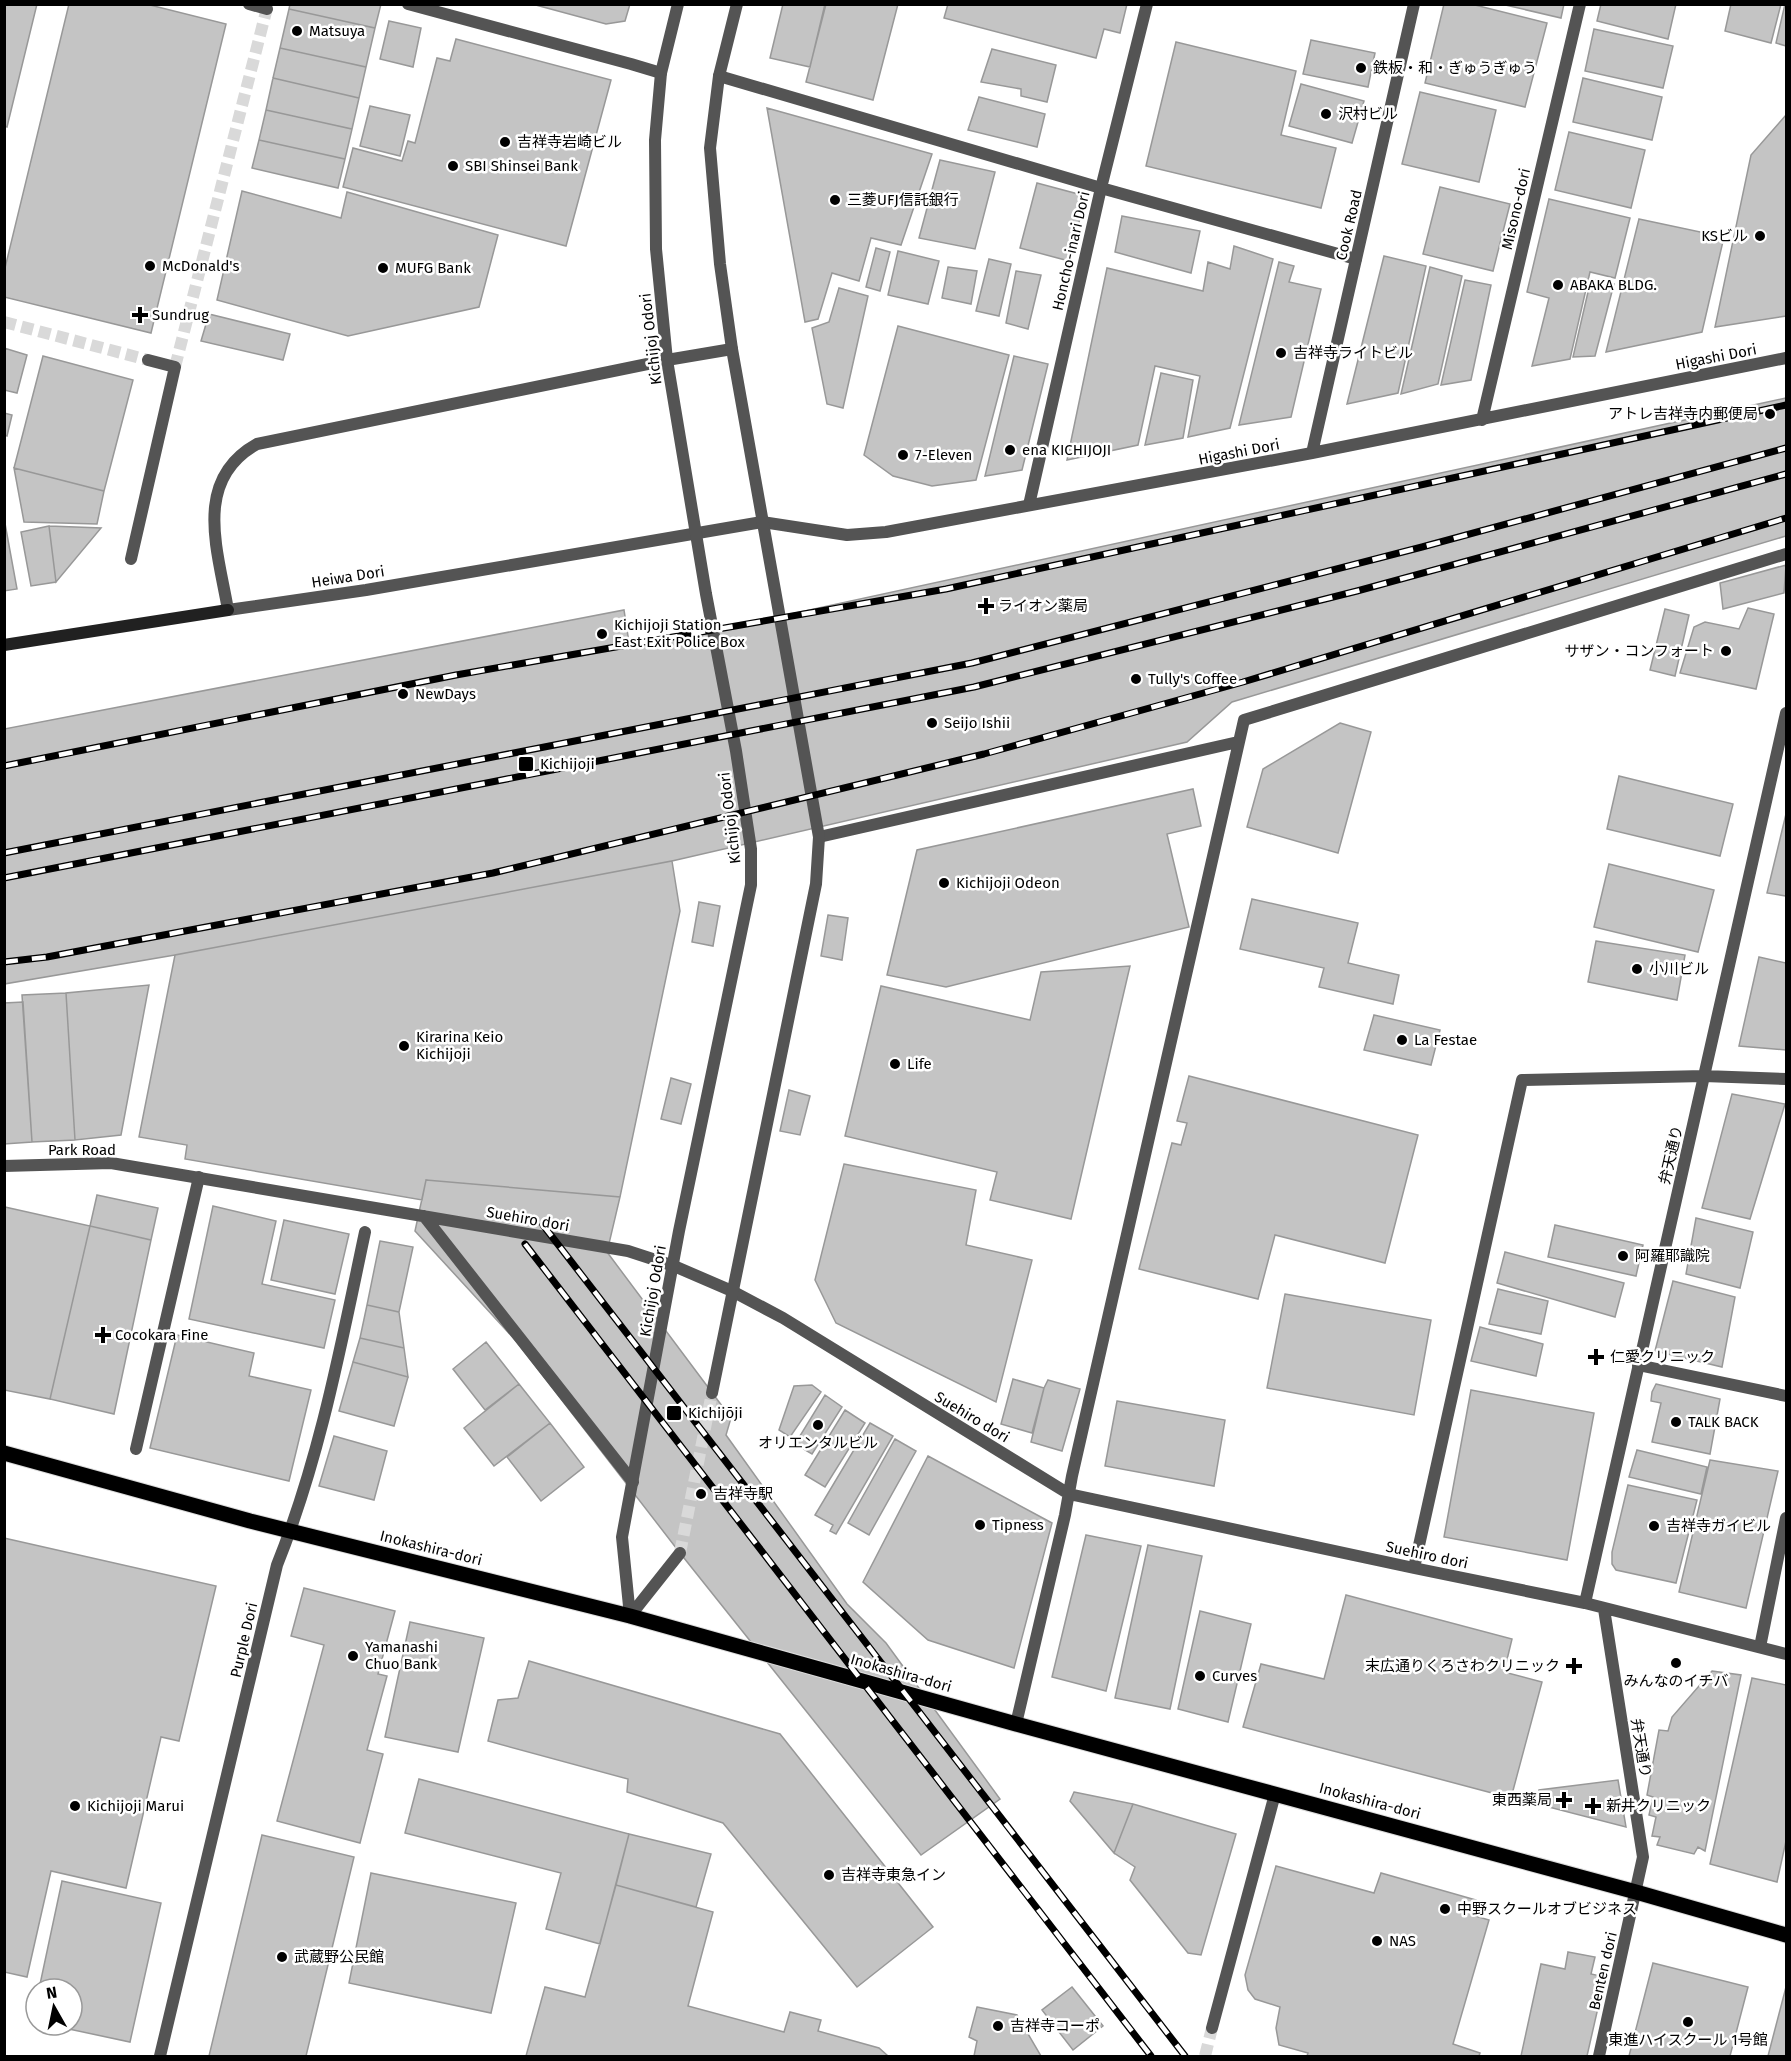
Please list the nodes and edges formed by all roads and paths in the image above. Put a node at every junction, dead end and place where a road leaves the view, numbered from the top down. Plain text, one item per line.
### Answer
1 (249, 4) edge
2 (408, 4) edge
3 (678, 4) edge
4 (737, 4) edge
5 (1147, 4) edge
6 (1414, 4) edge
7 (1580, 4) edge
8 (267, 9) dead end
9 (661, 74) junction
10 (719, 76) junction
11 (1101, 188) junction
12 (1356, 259) junction
13 (732, 349) junction
14 (1786, 358) edge
15 (148, 360) tunnel mouth
16 (667, 360) junction
17 (1482, 420) junction
18 (1312, 453) junction
19 (1029, 505) junction
20 (762, 522) junction
21 (695, 532) junction
22 (1786, 554) edge
23 (131, 559) dead end
24 (228, 610) junction
25 (4, 645) edge
26 (1786, 713) edge
27 (1238, 742) junction
28 (819, 837) junction
29 (1704, 1076) junction
30 (1786, 1078) edge
31 (4, 1166) edge
32 (159, 1170) joint
33 (199, 1177) junction
34 (424, 1216) junction
35 (365, 1232) dead end
36 (674, 1266) junction
37 (732, 1291) junction
38 (1638, 1365) junction
39 (712, 1393) tunnel mouth
40 (1786, 1396) edge
41 (136, 1449) dead end
42 (4, 1453) edge
43 (633, 1482) junction
44 (1069, 1494) junction
45 (1786, 1518) edge
46 (291, 1531) junction
47 (680, 1553) tunnel mouth
48 (1414, 1568) junction
49 (1585, 1603) junction
50 (1604, 1609) junction
51 (630, 1616) junction
52 (1760, 1647) junction
53 (1786, 1654) edge
54 (1016, 1724) junction
55 (1275, 1794) junction
56 (1636, 1892) junction
57 (1786, 1935) edge
58 (1212, 2028) tunnel mouth
59 (160, 2056) edge
60 (1599, 2056) edge

1 - 8 street
2 - 9 street
3 - 9 street, Kichijoj Odori
4 - 10 street
5 - 11 street, Honcho-inari Dori
6 - 12 street, Cook Road
7 - 17 street, Misono-dori
9 - 16 street, Kichijoj Odori
10 - 11 street
10 - 13 street
11 - 12 street
11 - 19 street, Honcho-inari Dori
12 - 18 street, Cook Road
13 - 16 street
13 - 20 street
14 - 17 street, Higashi Dori
15 - 23 street
16 - 21 street, Kichijoj Odori
16 - 24 street
17 - 18 street, Higashi Dori
18 - 19 street, Higashi Dori
19 - 20 street, Higashi Dori
20 - 21 street, Higashi Dori
20 - 28 street
21 - 24 street, Heiwa Dori
21 - 36 street, Kichijoj Odori
22 - 27 street
24 - 25 main road, Heiwa Dori
26 - 29 street, 弁天通り
27 - 28 street
27 - 44 street
28 - 37 street
29 - 30 street
29 - 38 street, 弁天通り
29 - 48 street
31 - 32 street, Park Road
32 - 33 street, Suehiro dori
33 - 34 street, Suehiro dori
33 - 41 street
34 - 36 street, Suehiro dori
34 - 43 street
35 - 46 street, Purple Dori
36 - 37 street, Suehiro dori
36 - 43 street, Kichijoj Odori
37 - 39 street
37 - 44 street, Suehiro dori
38 - 40 street
38 - 49 street, 弁天通り
42 - 46 main road, Inokashira-dori
43 - 51 street, Kichijoj Odori
44 - 48 street, Suehiro dori
44 - 54 street
45 - 52 street
46 - 51 main road, Inokashira-dori
46 - 59 street, Purple Dori
47 - 51 street
48 - 49 street, Suehiro dori
49 - 50 street, Suehiro dori
50 - 52 street, Suehiro dori
50 - 56 street, 弁天通り
51 - 54 main road, Inokashira-dori
52 - 53 street, Suehiro dori
54 - 55 main road, Inokashira-dori
55 - 56 main road, Inokashira-dori
55 - 58 street
56 - 57 main road, Inokashira-dori
56 - 60 street, Benten dori

